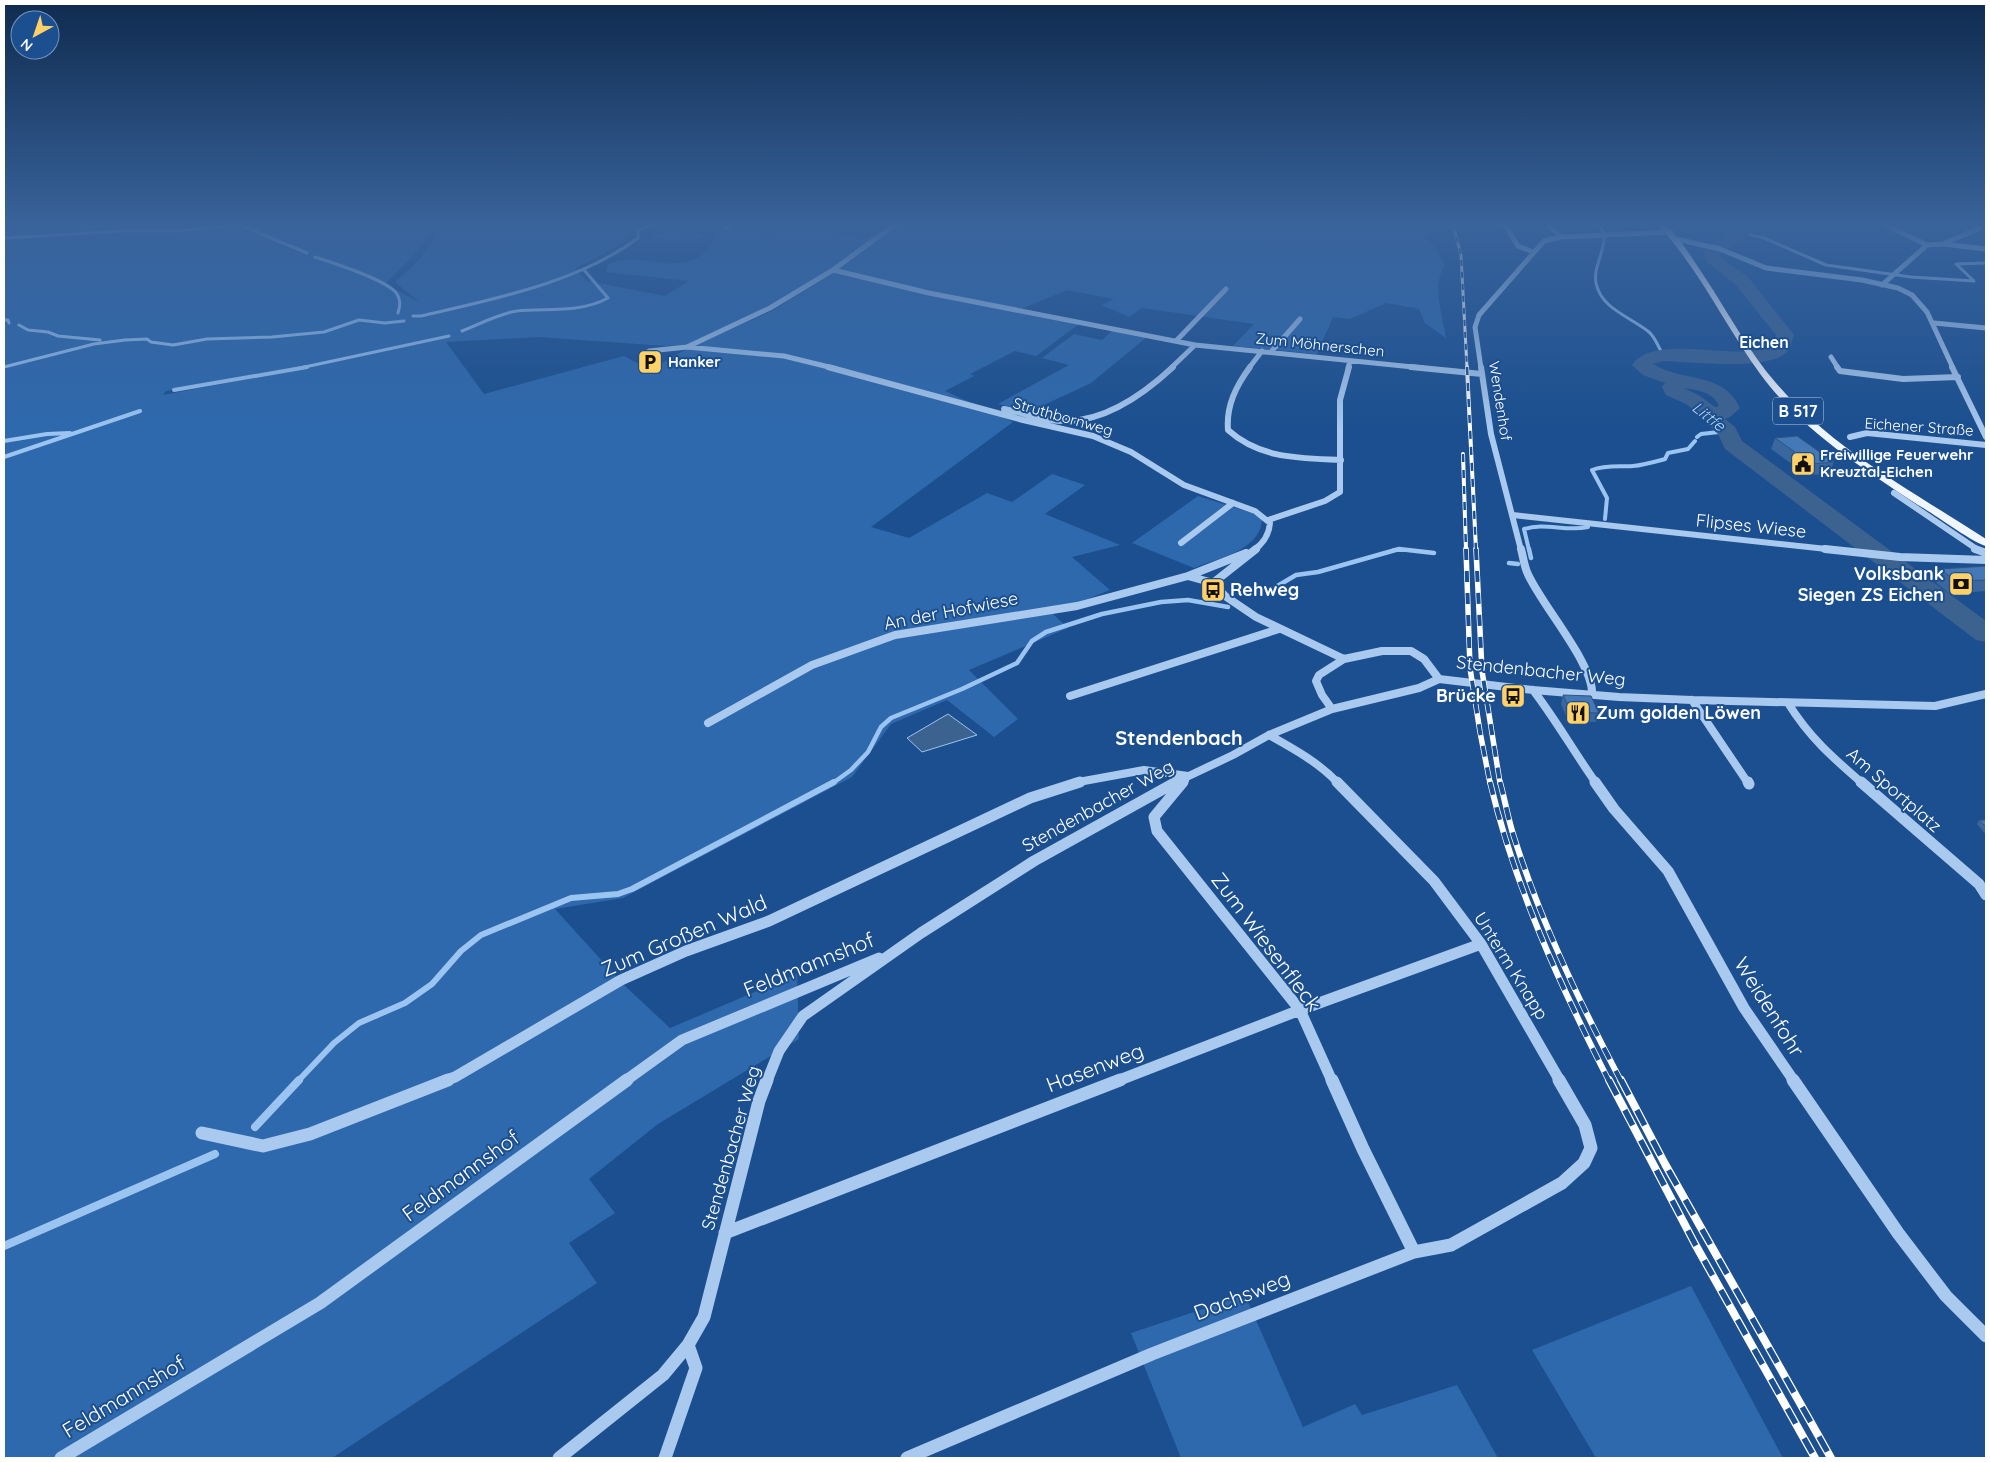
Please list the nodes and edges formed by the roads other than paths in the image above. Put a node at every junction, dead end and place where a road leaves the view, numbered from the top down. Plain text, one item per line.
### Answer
1 (794, 293) edge
2 (930, 293) edge
3 (1222, 293) edge
4 (1499, 293) edge
5 (1711, 293) edge
6 (1906, 293) edge
7 (1300, 318) dead end
8 (1934, 323) junction
9 (1986, 328) edge
10 (1176, 340) junction
11 (1195, 345) junction
12 (687, 347) junction
13 (649, 351) dead end
14 (1262, 352) junction
15 (1271, 352) junction
16 (1831, 356) dead end
17 (1350, 361) junction
18 (1482, 374) junction
19 (1958, 377) junction
20 (983, 408) junction
21 (1986, 436) edge
22 (1850, 437) dead end
23 (1986, 445) edge
24 (1341, 460) junction
25 (1894, 493) dead end
26 (1233, 503) junction
27 (1512, 515) junction
28 (1268, 520) junction
29 (1181, 543) dead end
30 (1986, 543) edge
31 (1255, 549) junction
32 (1986, 553) edge
33 (1986, 560) edge
34 (1188, 576) junction
35 (1213, 582) junction
36 (1280, 629) junction
37 (1344, 660) junction
38 (1439, 679) junction
39 (1533, 690) junction
40 (1986, 694) edge
41 (1592, 695) junction
42 (1070, 696) dead end
43 (1692, 700) junction
44 (1788, 703) junction
45 (1332, 709) junction
46 (708, 723) dead end
47 (1269, 735) junction
48 (1188, 776) junction
49 (1750, 784) dead end
50 (1986, 895) edge
51 (1481, 944) junction
52 (896, 951) junction
53 (1300, 1010) junction
54 (202, 1134) dead end
55 (1584, 1163) joint
56 (725, 1233) junction
57 (1414, 1252) junction
58 (1986, 1336) edge
59 (688, 1345) junction
60 (61, 1458) edge
61 (559, 1458) edge
62 (665, 1458) edge
63 (907, 1458) edge

1 - 12 street
2 - 10 street, Zum Möhnerschen
3 - 10 street
4 - 18 street, Wendenhof
5 - 30 main road, B 517
6 - 8 street, Eichener Straße
7 - 15 street
8 - 9 street
8 - 19 street, Eichener Straße
10 - 11 street, Zum Möhnerschen
11 - 14 street, Zum Möhnerschen
11 - 20 street
12 - 13 street
12 - 20 street, Struthbornweg
14 - 15 street, Zum Möhnerschen
14 - 24 street
15 - 17 street, Zum Möhnerschen
16 - 19 street
17 - 18 street, Zum Möhnerschen
17 - 24 street
18 - 27 street, Wendenhof
19 - 21 street, Eichener Straße
20 - 26 street, Struthbornweg
22 - 23 street, Eichener Straße
24 - 28 street
25 - 32 street
26 - 28 street, Struthbornweg
26 - 29 street
27 - 33 street, Flipses Wiese
27 - 41 street, Wendenhof
28 - 31 street
31 - 34 street
31 - 35 street
34 - 35 street, An der Hofwiese
34 - 46 street, An der Hofwiese
35 - 36 street
36 - 37 street
36 - 42 street
37 - 38 street
37 - 45 street
38 - 39 street, Stendenbacher Weg
38 - 45 street, Stendenbacher Weg
39 - 41 street, Stendenbacher Weg
39 - 58 street, Weidenfohr
40 - 44 street, Stendenbacher Weg
41 - 43 street, Stendenbacher Weg
43 - 44 street, Stendenbacher Weg
43 - 49 street
44 - 50 street, Am Sportplatz
45 - 47 street, Stendenbacher Weg
47 - 48 street, Stendenbacher Weg
47 - 51 street, Unterm Knapp
48 - 52 street, Stendenbacher Weg
48 - 53 street, Zum Wiesenfleck
48 - 54 street, Zum Großen Wald
51 - 53 street, Hasenweg
51 - 55 street, Unterm Knapp
52 - 56 street, Stendenbacher Weg
52 - 60 street, Feldmannshof
53 - 56 street, Hasenweg
53 - 57 street, Zum Wiesenfleck
55 - 57 street, Dachsweg
56 - 59 street, Stendenbacher Weg
57 - 63 street, Dachsweg
59 - 61 street, Stendenbacher Weg
59 - 62 street

